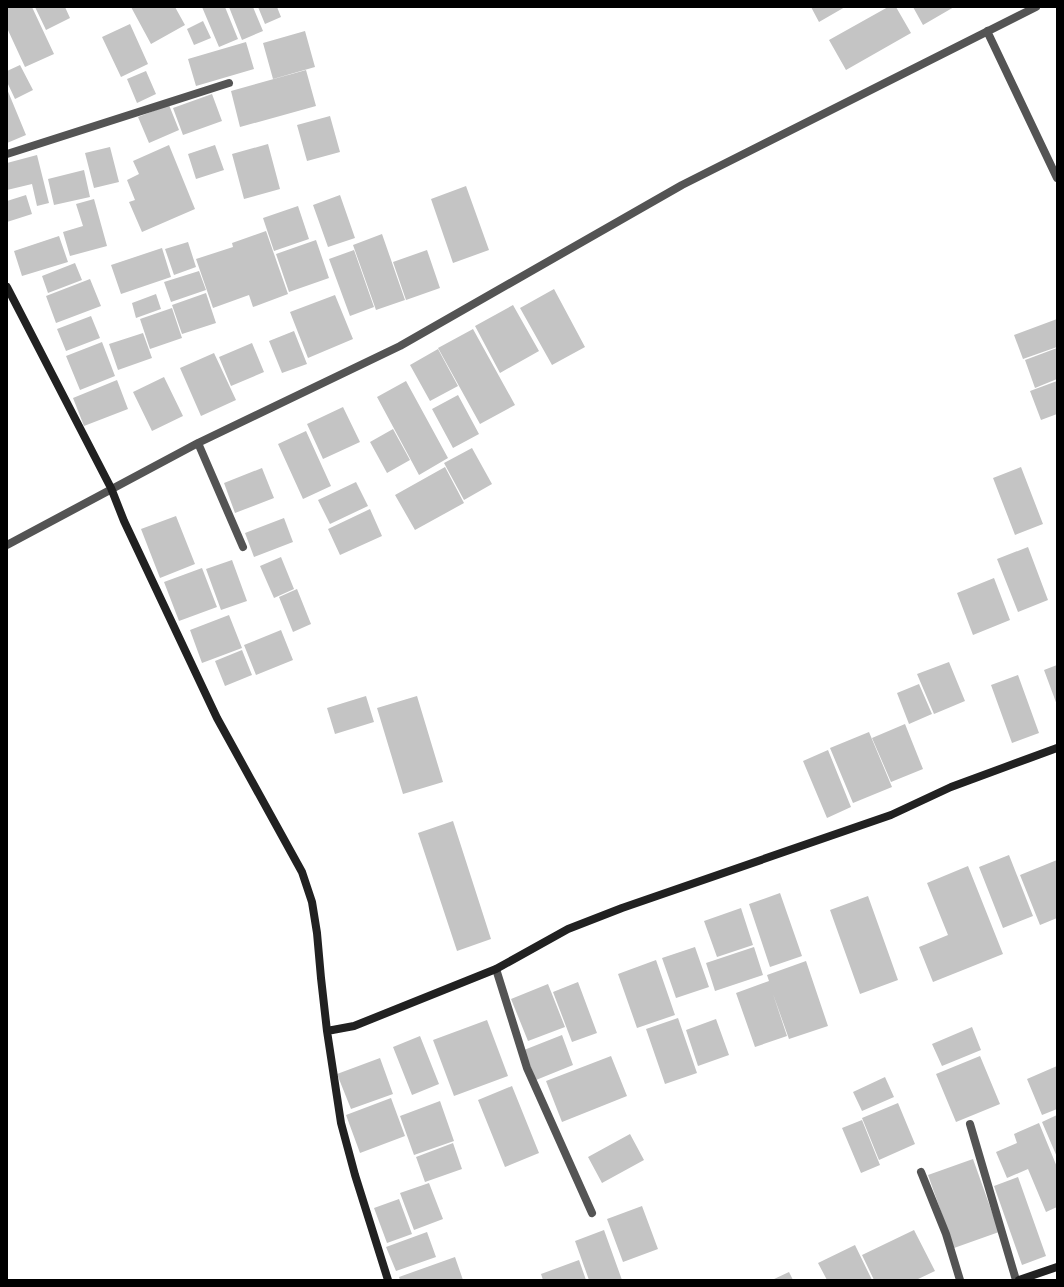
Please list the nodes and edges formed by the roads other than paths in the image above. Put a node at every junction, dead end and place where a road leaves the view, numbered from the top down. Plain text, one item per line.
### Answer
1 (1036, 7) edge
2 (987, 31) junction
3 (230, 83) dead end
4 (7, 154) edge
5 (1057, 178) edge
6 (7, 287) edge
7 (198, 443) junction
8 (111, 488) junction
9 (7, 544) edge
10 (243, 547) dead end
11 (1057, 748) edge
12 (496, 969) junction
13 (327, 1031) junction
14 (970, 1124) dead end
15 (921, 1172) dead end
16 (592, 1213) dead end
17 (1057, 1267) edge
18 (388, 1280) edge
19 (960, 1280) edge
20 (1018, 1280) edge

1 - 2 street
2 - 5 street
2 - 7 street
3 - 4 street
6 - 8 street
7 - 8 street
7 - 10 street
8 - 9 street
8 - 13 street
11 - 12 street
12 - 13 street
12 - 16 street
13 - 18 street
14 - 20 street
15 - 19 street
17 - 20 street

